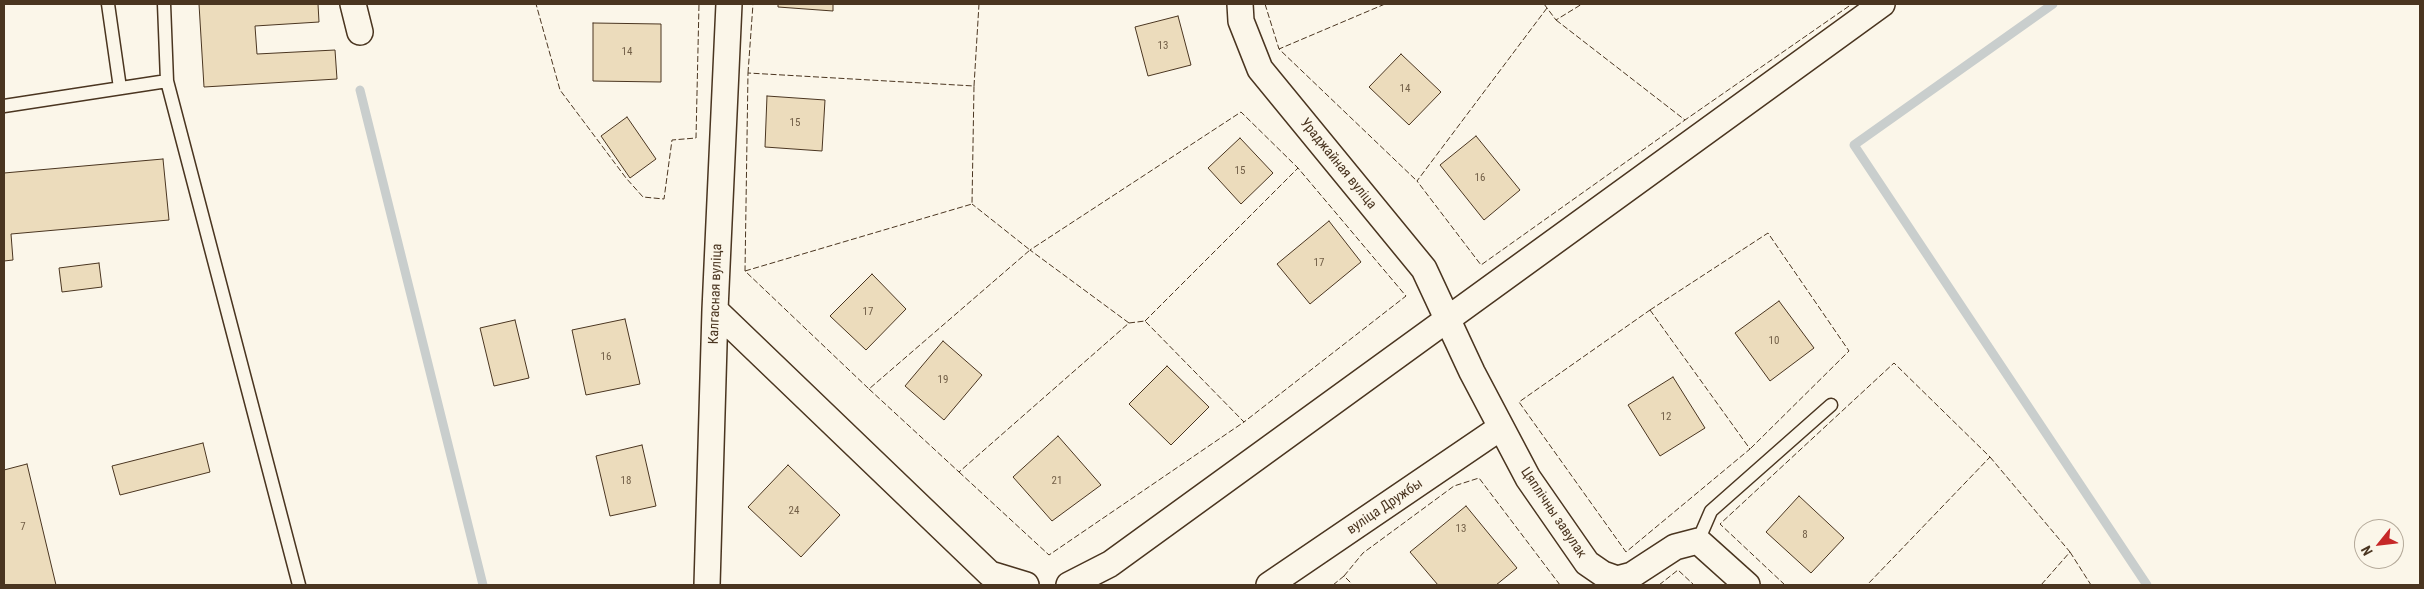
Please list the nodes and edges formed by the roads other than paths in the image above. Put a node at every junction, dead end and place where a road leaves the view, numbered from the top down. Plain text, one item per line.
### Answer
1 (108, 4) edge
2 (164, 4) edge
3 (352, 4) edge
4 (729, 4) edge
5 (1240, 4) edge
6 (1882, 4) edge
7 (360, 32) dead end
8 (167, 81) junction
9 (120, 88) junction
10 (4, 106) edge
11 (715, 310) junction
12 (1448, 318) junction
13 (1831, 405) dead end
14 (1500, 428) junction
15 (1698, 541) junction
16 (299, 585) edge
17 (707, 585) edge
18 (1026, 585) edge
19 (1069, 585) edge
20 (1269, 585) edge
21 (1747, 585) edge

1 - 9 lane
2 - 8 lane
3 - 7 street
4 - 11 street, Калгасная вуліца
5 - 12 street, Ураджайная вуліца
6 - 12 street
8 - 9 lane
8 - 16 lane
9 - 10 lane
11 - 17 street, Калгасная вуліца
11 - 18 street
12 - 14 street, Цяплічны завулак
12 - 19 street
13 - 15 lane
14 - 15 street, Цяплічны завулак
14 - 20 street, вуліца Дружбы
15 - 21 street

